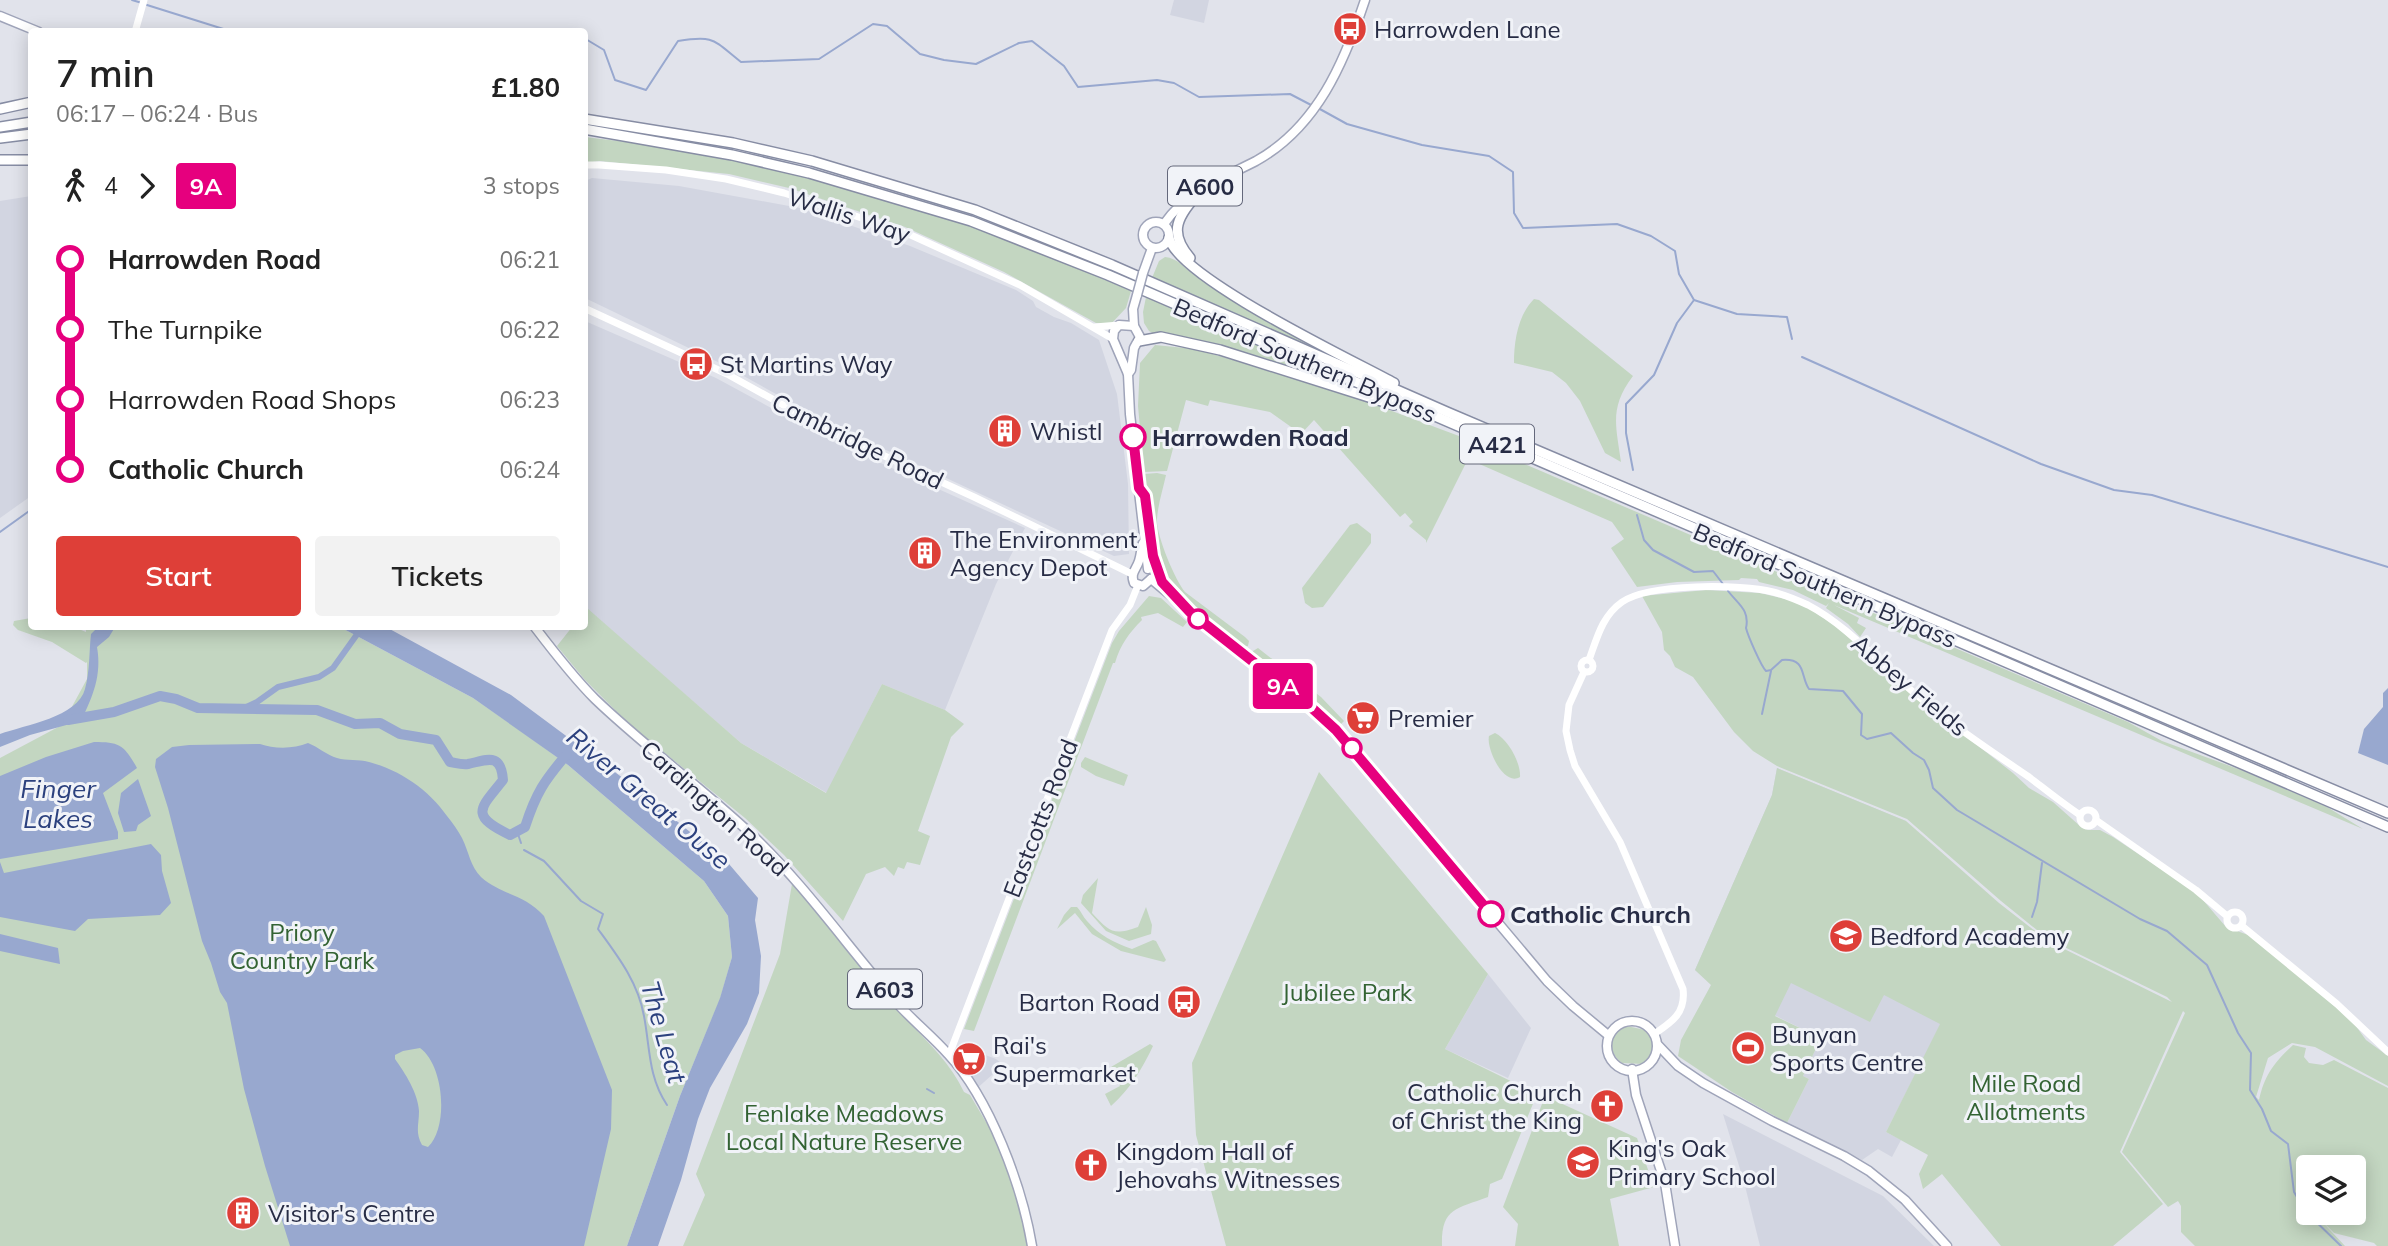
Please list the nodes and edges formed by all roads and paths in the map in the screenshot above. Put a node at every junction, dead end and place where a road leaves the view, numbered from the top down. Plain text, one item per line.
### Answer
1 (144, 0) edge
2 (1365, 0) edge
3 (0, 16) edge
4 (29, 28) edge
5 (135, 28) edge
6 (28, 103) edge
7 (0, 109) edge
8 (588, 120) edge
9 (28, 123) edge
10 (0, 127) edge
11 (588, 130) edge
12 (28, 134) edge
13 (0, 138) edge
14 (0, 160) edge
15 (28, 160) edge
16 (588, 166) edge
17 (1202, 188) junction
18 (1164, 224) junction
19 (1169, 238) junction
20 (1152, 248) junction
21 (1209, 279) junction
22 (588, 309) edge
23 (1133, 309) junction
24 (1119, 325) junction
25 (1134, 326) junction
26 (1095, 327) junction
27 (1112, 339) junction
28 (1137, 345) junction
29 (1117, 348) junction
30 (1128, 374) junction
31 (1445, 416) junction
32 (1139, 488) junction
33 (1143, 542) junction
34 (1148, 569) junction
35 (1133, 572) junction
36 (1151, 579) junction
37 (1138, 586) junction
38 (1174, 597) junction
39 (537, 630) edge
40 (2388, 813) edge
41 (2388, 827) edge
42 (2227, 916) junction
43 (2242, 926) junction
44 (1654, 1034) junction
45 (1608, 1035) junction
46 (1658, 1045) junction
47 (2388, 1052) edge
48 (950, 1055) junction
49 (1652, 1063) junction
50 (1678, 1066) junction
51 (1632, 1069) junction
52 (1032, 1246) edge
53 (1675, 1246) edge
54 (1947, 1246) edge

1 - 5 street
2 - 17 main road, A600
3 - 4 main road
6 - 7 highway
8 - 31 highway, Bedford Southern Bypass / A421
9 - 10 highway
11 - 31 highway, Bedford Southern Bypass / A421
12 - 13 highway
14 - 15 highway
16 - 26 street, Wallis Way
17 - 18 main road, A600
17 - 21 highway, A421
18 - 19 main road
18 - 20 main road
19 - 20 main road
19 - 21 highway, A421
20 - 23 main road, bridge
21 - 31 highway, A421
22 - 35 street, Cambridge Road
23 - 24 main road
23 - 25 main road
24 - 25 main road
24 - 26 street
24 - 27 main road
25 - 28 main road
26 - 27 street, Wallis Way
27 - 29 main road
28 - 29 main road
28 - 30 main road
28 - 31 highway, A421
29 - 30 main road
30 - 32 main road
31 - 40 highway, Bedford Southern Bypass / A421
31 - 41 highway, Bedford Southern Bypass / A421
32 - 33 main road
32 - 38 main road
33 - 34 main road
33 - 35 main road
34 - 35 main road
34 - 36 main road
35 - 37 main road
36 - 37 main road
36 - 38 main road
37 - 48 street, Eastcotts Road
38 - 45 main road
39 - 48 main road, Cardington Road / A603
42 - 43 street
42 - 43 street
42 - 44 street, Abbey Fields
43 - 47 street
44 - 45 main road
44 - 46 main road
45 - 51 main road
46 - 49 main road
46 - 50 main road
48 - 52 main road, Cardington Road / A603
49 - 50 main road
49 - 51 main road
50 - 54 main road
51 - 53 main road

